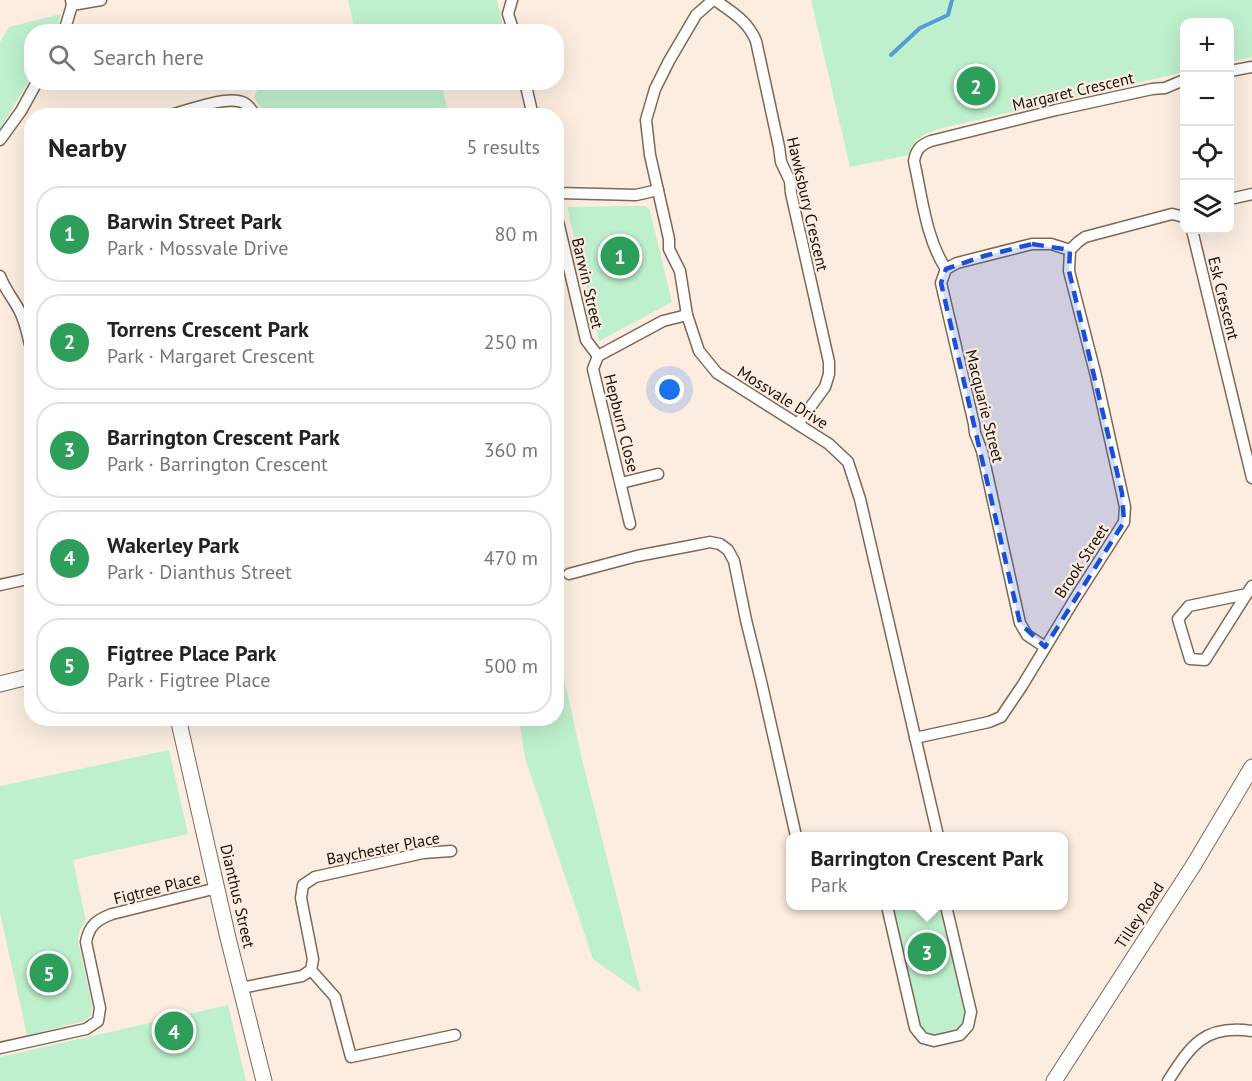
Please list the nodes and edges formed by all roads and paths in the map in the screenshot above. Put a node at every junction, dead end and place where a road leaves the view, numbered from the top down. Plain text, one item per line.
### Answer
1 (101, 0) edge
2 (512, 0) edge
3 (714, 0) edge
4 (72, 3) edge
5 (66, 24) edge
6 (511, 24) edge
7 (1252, 67) edge
8 (1234, 70) edge
9 (1180, 82) edge
10 (34, 90) edge
11 (527, 90) edge
12 (28, 108) edge
13 (197, 108) edge
14 (251, 108) edge
15 (531, 108) edge
16 (24, 115) edge
17 (0, 140) edge
18 (658, 190) junction
19 (1252, 194) edge
20 (564, 196) edge
21 (1234, 198) edge
22 (1180, 216) edge
23 (1193, 234) edge
24 (564, 247) edge
25 (1070, 250) junction
26 (946, 269) junction
27 (0, 276) edge
28 (2, 289) edge
29 (687, 315) junction
30 (24, 323) edge
31 (598, 356) junction
32 (798, 424) junction
33 (658, 474) dead end
34 (1252, 478) edge
35 (621, 483) junction
36 (630, 524) dead end
37 (570, 574) dead end
38 (24, 580) edge
39 (0, 585) edge
40 (1249, 590) edge
41 (1045, 647) junction
42 (24, 678) edge
43 (0, 684) edge
44 (180, 726) edge
45 (915, 738) junction
46 (1252, 767) edge
47 (795, 832) edge
48 (937, 832) edge
49 (451, 851) dead end
50 (217, 888) junction
51 (888, 910) edge
52 (947, 910) edge
53 (311, 970) junction
54 (241, 988) junction
55 (1252, 1031) edge
56 (455, 1035) dead end
57 (0, 1048) edge
58 (264, 1081) edge
59 (1054, 1081) edge
60 (1168, 1081) edge

1 - 4 street
2 - 6 street
3 - 18 street, Mossvale Drive
3 - 32 street, Hawksbury Crescent
4 - 5 street
7 - 8 street
9 - 26 street, Margaret Crescent
10 - 12 street
11 - 15 street
13 - 14 street
16 - 17 street
18 - 20 street
18 - 29 street, Mossvale Drive
19 - 21 street
22 - 25 street
23 - 34 street, Esk Crescent
24 - 31 street, Barwin Street
25 - 26 street
25 - 41 street, Brook Street
26 - 41 street, Macquarie Street
27 - 28 street
28 - 30 street
29 - 31 street, Hepburn Close
29 - 32 street, Mossvale Drive
31 - 35 street, Hepburn Close
32 - 45 street, Mossvale Drive
33 - 35 street
35 - 36 street, Hepburn Close
37 - 47 street
38 - 39 street
40 - 40 street
41 - 45 street, Brook Street
42 - 43 street
44 - 50 street, Dianthus Street
45 - 48 street, Mossvale Drive
46 - 59 street, Tilley Road
49 - 53 street, Baychester Place
50 - 54 street, Dianthus Street
50 - 57 street, Figtree Place
51 - 52 street
53 - 54 street
53 - 56 street
54 - 58 street, Dianthus Street
55 - 60 street

